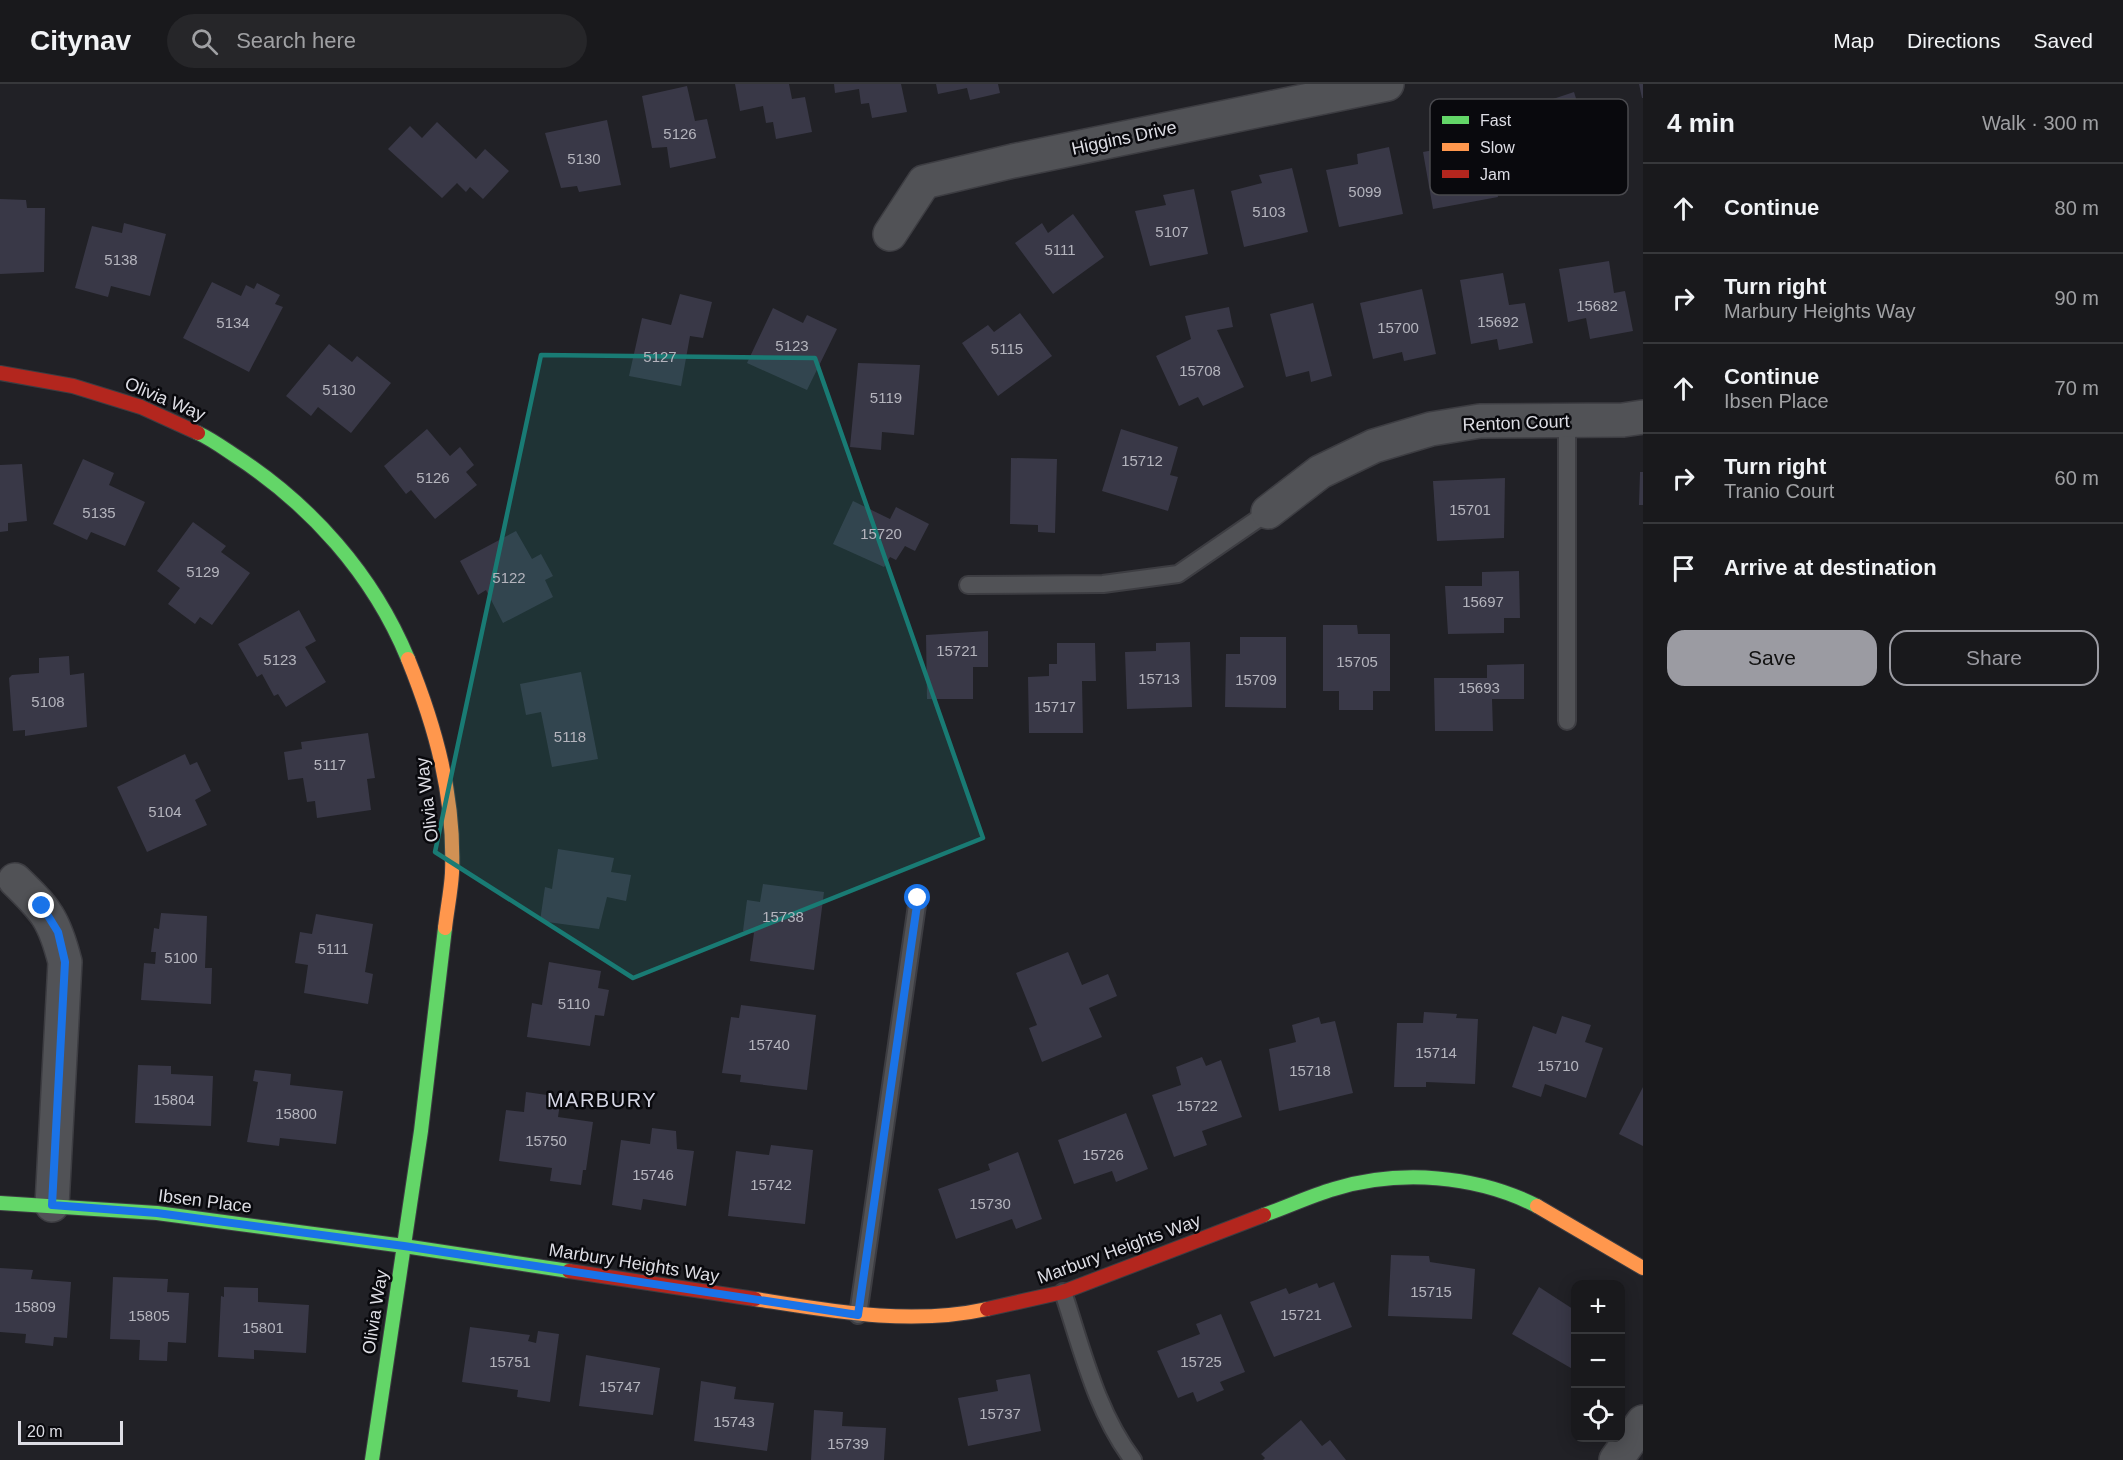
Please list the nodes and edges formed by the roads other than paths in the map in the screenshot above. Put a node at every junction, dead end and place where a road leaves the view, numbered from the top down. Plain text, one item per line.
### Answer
1 (1387, 84) edge
2 (890, 234) dead end
3 (0, 373) edge
4 (1643, 417) edge
5 (1567, 421) junction
6 (1268, 512) joint
7 (968, 585) dead end
8 (1568, 721) dead end
9 (15, 880) dead end
10 (918, 898) dead end
11 (0, 1203) edge
12 (52, 1205) junction
13 (404, 1246) junction
14 (1643, 1268) edge
15 (1063, 1292) junction
16 (858, 1315) junction
17 (1643, 1422) edge
18 (372, 1460) edge
19 (1133, 1460) edge
20 (1616, 1460) edge

1 - 2 street, Higgins Drive
3 - 13 street, Olivia Way
4 - 5 street, Renton Court
5 - 6 street, Renton Court
5 - 8 lane
6 - 7 lane
9 - 12 street
10 - 16 lane
11 - 12 street, Ibsen Place
12 - 13 street, Ibsen Place
13 - 16 street, Marbury Heights Way
13 - 18 street, Olivia Way
14 - 15 street, Marbury Heights Way
15 - 16 street, Marbury Heights Way
15 - 19 lane
17 - 20 street

